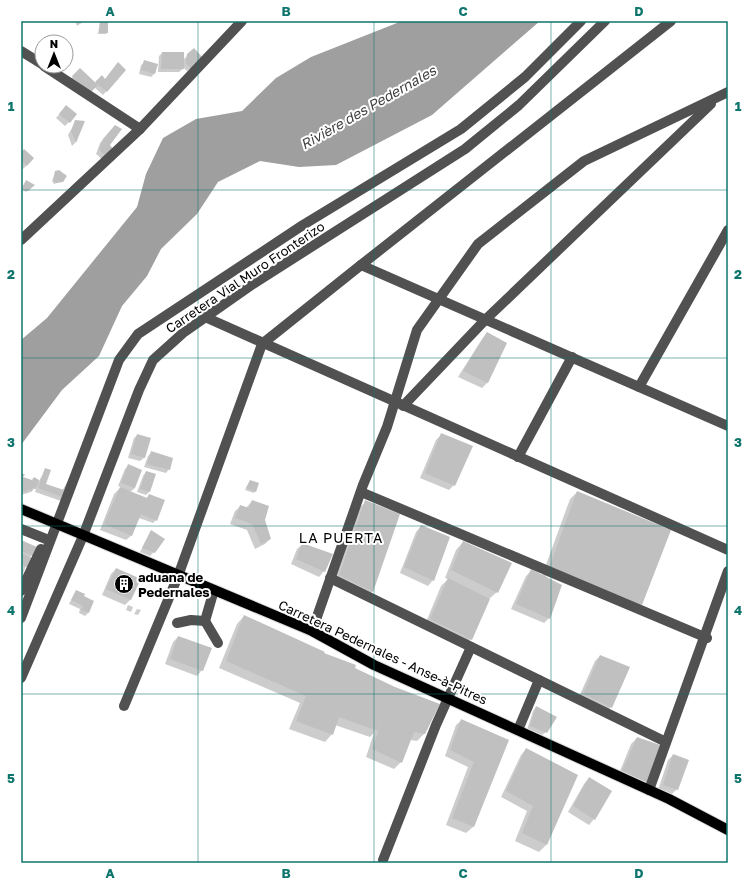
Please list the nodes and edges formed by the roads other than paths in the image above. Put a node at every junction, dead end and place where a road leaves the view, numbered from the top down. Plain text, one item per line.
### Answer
1 (242, 21) edge
2 (581, 21) edge
3 (605, 21) edge
4 (671, 21) edge
5 (21, 51) edge
6 (34, 59) edge
7 (57, 74) edge
8 (728, 92) edge
9 (719, 97) junction
10 (140, 129) junction
11 (728, 230) edge
12 (21, 240) edge
13 (361, 265) junction
14 (440, 300) junction
15 (205, 318) junction
16 (486, 319) junction
17 (262, 344) junction
18 (572, 357) junction
19 (639, 387) junction
20 (398, 404) junction
21 (728, 426) edge
22 (518, 457) junction
23 (361, 492) junction
24 (21, 509) edge
25 (57, 525) junction
26 (21, 529) edge
27 (83, 536) junction
28 (46, 539) junction
29 (728, 550) edge
30 (728, 571) edge
31 (178, 576) junction
32 (330, 578) junction
33 (21, 590) edge
34 (214, 590) junction
35 (21, 618) edge
36 (205, 621) junction
37 (177, 623) dead end
38 (312, 631) junction
39 (707, 638) dead end
40 (218, 644) dead end
41 (472, 647) junction
42 (21, 678) edge
43 (539, 680) junction
44 (124, 706) dead end
45 (518, 730) junction
46 (666, 742) junction
47 (649, 790) junction
48 (728, 830) edge
49 (383, 860) dead end

1 - 10 street
2 - 25 street, Carretera Vial Muro Fronterizo
3 - 15 street, Carretera Vial Muro Fronterizo
4 - 13 street
5 - 6 street
7 - 10 street
8 - 9 street
9 - 14 street
9 - 16 street
10 - 12 street
11 - 19 street
13 - 14 street
13 - 17 street
14 - 16 street
14 - 20 street
15 - 17 street
15 - 27 street, Carretera Vial Muro Fronterizo
16 - 18 street
16 - 20 street
17 - 20 street
17 - 31 street
18 - 19 street
18 - 22 street
19 - 21 street
20 - 22 street
20 - 23 street
22 - 29 street
23 - 32 street
23 - 39 street
24 - 25 main road, Carretera Pedernales - Anse-à-Pitres
25 - 27 main road, Carretera Pedernales - Anse-à-Pitres
25 - 28 street
25 - 35 street, Carretera Vial Muro Fronterizo
26 - 28 street
27 - 31 main road, Carretera Pedernales - Anse-à-Pitres
27 - 42 street, Carretera Vial Muro Fronterizo
28 - 33 street
30 - 46 street
31 - 34 main road, Carretera Pedernales - Anse-à-Pitres
31 - 44 street
32 - 38 street
32 - 41 street
34 - 36 street
34 - 38 main road, Carretera Pedernales - Anse-à-Pitres
36 - 37 street
36 - 40 street
38 - 45 main road, Carretera Pedernales - Anse-à-Pitres
41 - 43 street
41 - 49 street
43 - 45 street
43 - 46 street
45 - 47 main road, Carretera Pedernales - Anse-à-Pitres
46 - 47 street
47 - 48 main road, Carretera Pedernales - Anse-à-Pitres

